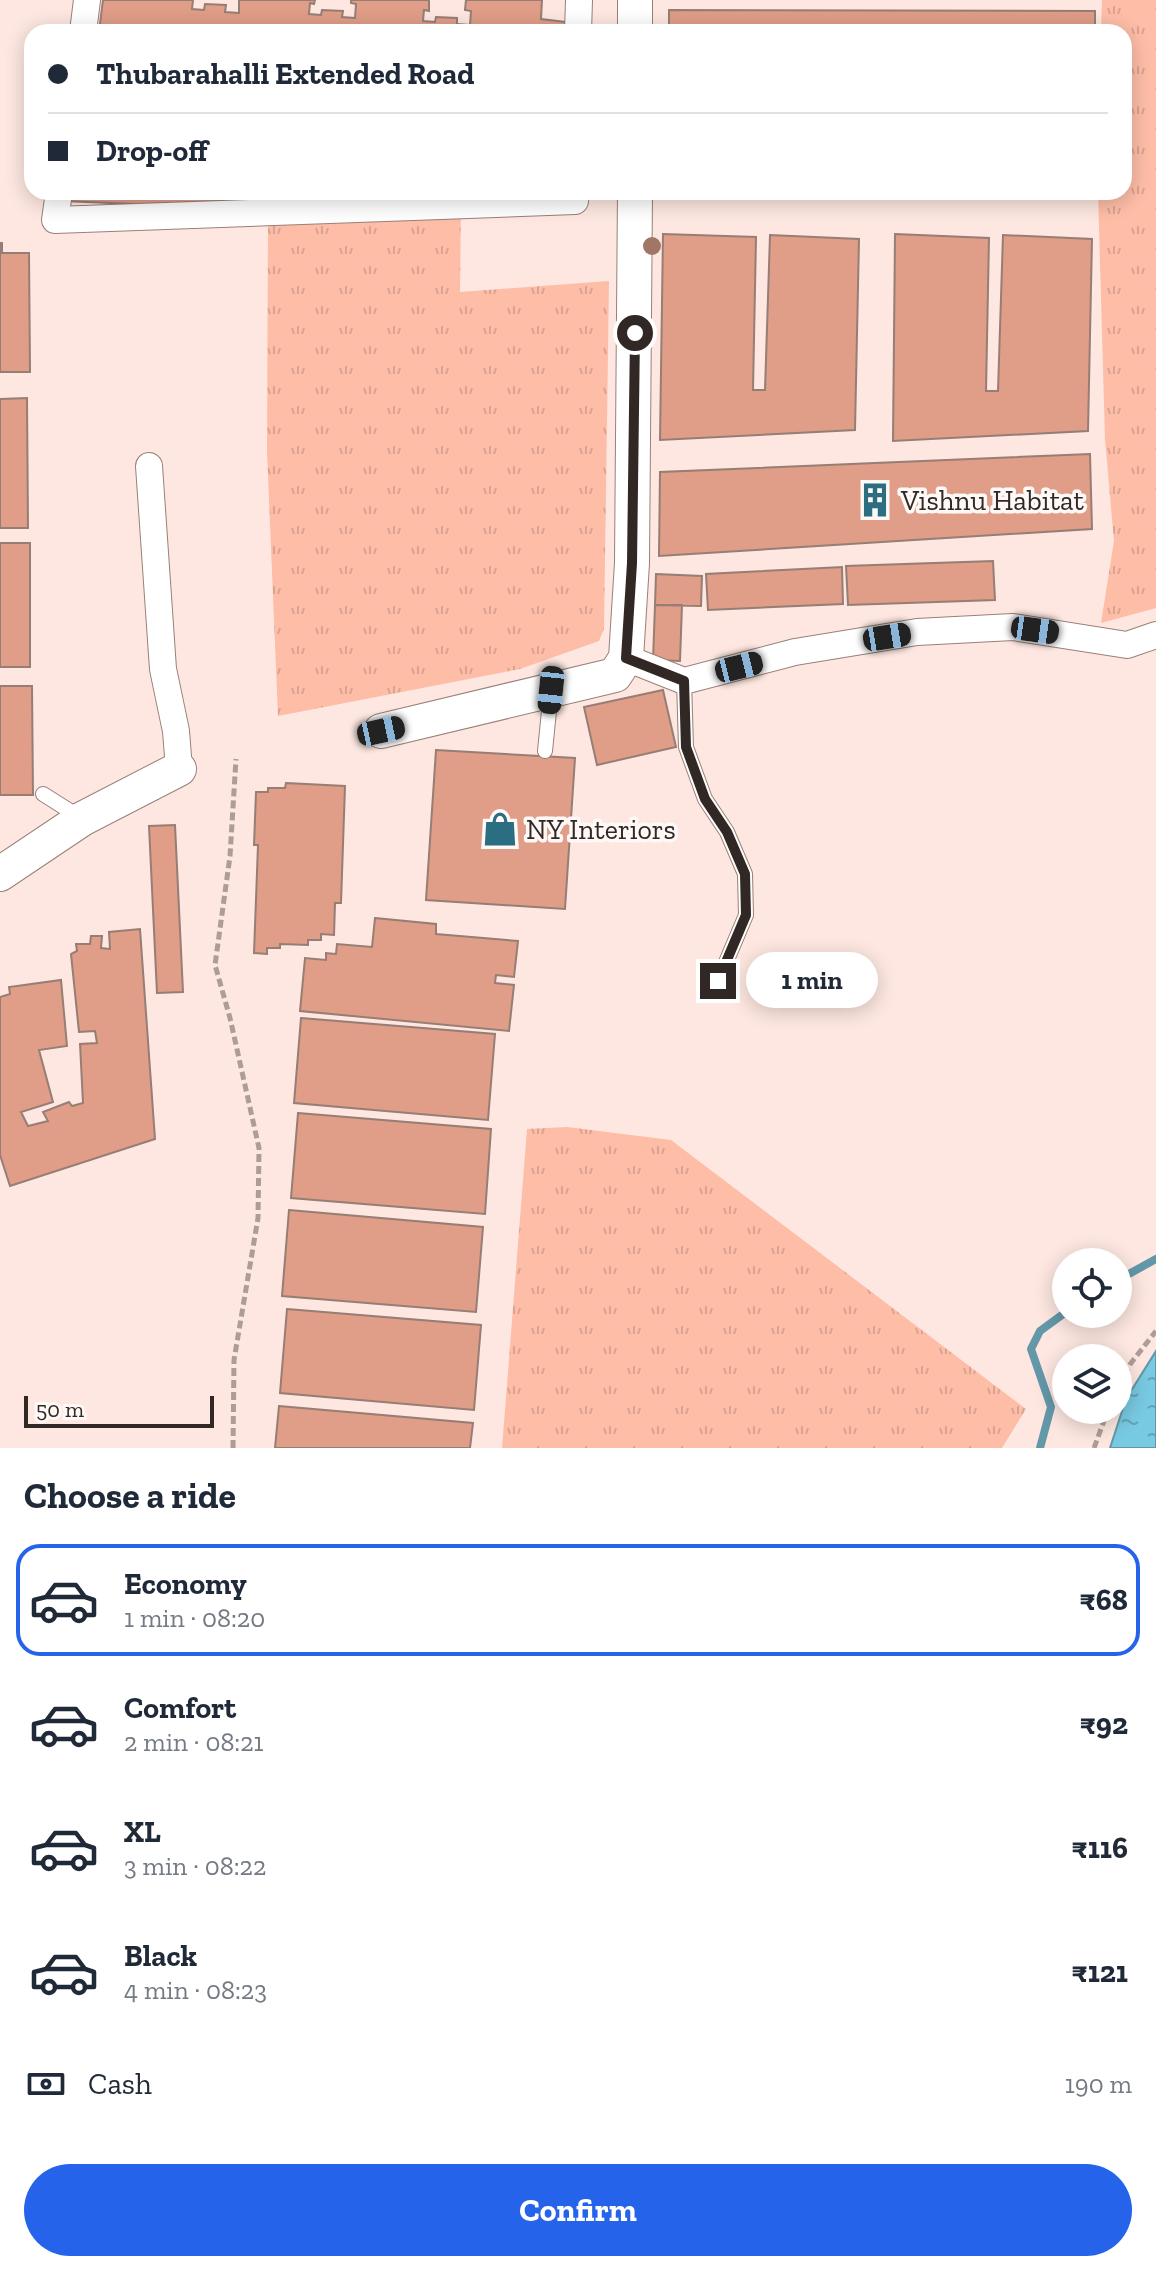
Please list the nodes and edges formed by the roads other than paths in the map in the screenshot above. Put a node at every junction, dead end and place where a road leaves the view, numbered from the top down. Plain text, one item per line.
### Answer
1 (87, 0) edge
2 (579, 0) edge
3 (635, 0) edge
4 (84, 24) edge
5 (578, 24) edge
6 (635, 24) edge
7 (58, 200) edge
8 (575, 200) edge
9 (635, 200) edge
10 (149, 466) dead end
11 (1156, 635) edge
12 (626, 658) junction
13 (684, 681) junction
14 (551, 690) junction
15 (381, 731) dead end
16 (545, 751) dead end
17 (179, 769) joint
18 (43, 794) dead end
19 (82, 819) junction
20 (0, 874) edge
21 (718, 981) dead end

1 - 4 street
2 - 5 street
3 - 6 street
7 - 8 street
9 - 12 street
10 - 17 street
11 - 13 street
12 - 13 street
12 - 14 street
13 - 21 lane
14 - 15 street
14 - 16 lane
17 - 19 street
18 - 19 lane
19 - 20 street

